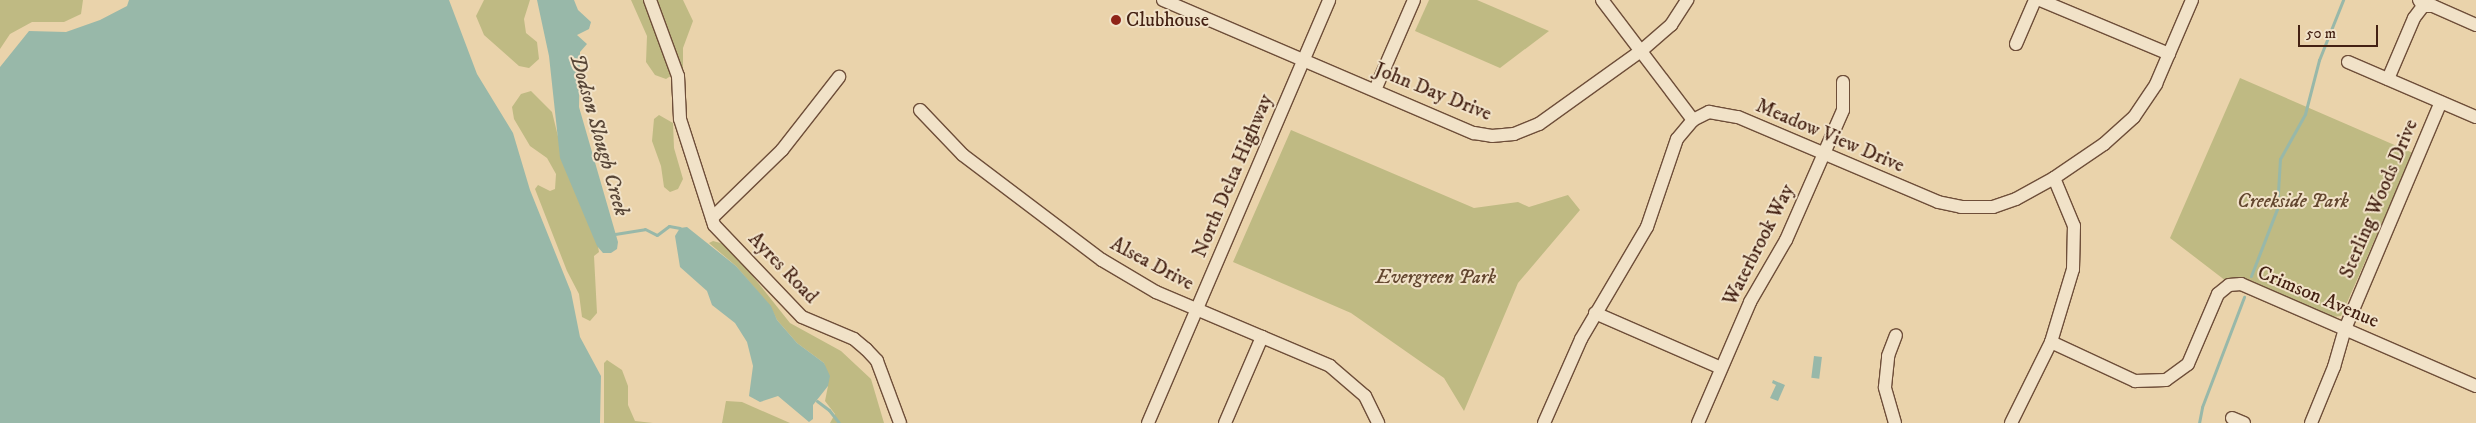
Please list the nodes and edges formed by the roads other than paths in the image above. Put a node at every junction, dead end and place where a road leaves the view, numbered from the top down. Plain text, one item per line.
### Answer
1 (650, 0) edge
2 (1163, 0) edge
3 (1329, 0) edge
4 (1414, 0) edge
5 (1602, 0) edge
6 (1687, 0) edge
7 (2036, 0) edge
8 (2040, 0) edge
9 (2192, 0) edge
10 (2421, 3) edge
11 (2476, 25) edge
12 (2016, 44) dead end
13 (1641, 51) junction
14 (2169, 54) junction
15 (1303, 60) junction
16 (2348, 62) dead end
17 (839, 77) dead end
18 (2388, 79) junction
19 (1842, 82) dead end
20 (1375, 90) junction
21 (2440, 102) junction
22 (920, 110) dead end
23 (2476, 117) edge
24 (1693, 120) junction
25 (1825, 153) junction
26 (2054, 178) junction
27 (712, 218) junction
28 (1197, 309) junction
29 (1595, 313) junction
30 (2345, 329) junction
31 (1896, 335) dead end
32 (1262, 337) junction
33 (2051, 342) junction
34 (1720, 368) junction
35 (2476, 386) edge
36 (900, 423) edge
37 (1148, 423) edge
38 (1225, 423) edge
39 (1378, 423) edge
40 (1544, 423) edge
41 (1698, 423) edge
42 (1895, 423) edge
43 (2011, 423) edge
44 (2311, 423) edge

1 - 27 street, Ayres Road
2 - 15 street, John Day Drive
3 - 15 street, North Delta Highway
4 - 20 street
5 - 13 street
6 - 13 street, John Day Drive
7 - 12 street
8 - 14 street
9 - 14 street, Meadow View Drive
10 - 11 street
10 - 18 street
13 - 20 street, John Day Drive
13 - 24 street
14 - 26 street, Meadow View Drive
15 - 20 street, John Day Drive
15 - 28 street, North Delta Highway
16 - 18 street
17 - 27 street
18 - 21 street
19 - 25 street, Waterbrook Way
21 - 23 street
21 - 30 street, Sterling Woods Drive
22 - 28 street, Alsea Drive
24 - 25 street, Meadow View Drive
24 - 29 street
25 - 26 street, Meadow View Drive
25 - 34 street, Waterbrook Way
26 - 33 street
27 - 36 street, Ayres Road
28 - 32 street, Alsea Drive
28 - 37 street, North Delta Highway
29 - 34 street
29 - 40 street
30 - 33 street, Crimson Avenue
30 - 35 street, Crimson Avenue
30 - 44 street, Sterling Woods Drive
31 - 42 street
32 - 38 street
32 - 39 street, Alsea Drive
33 - 43 street
34 - 41 street, Waterbrook Way

